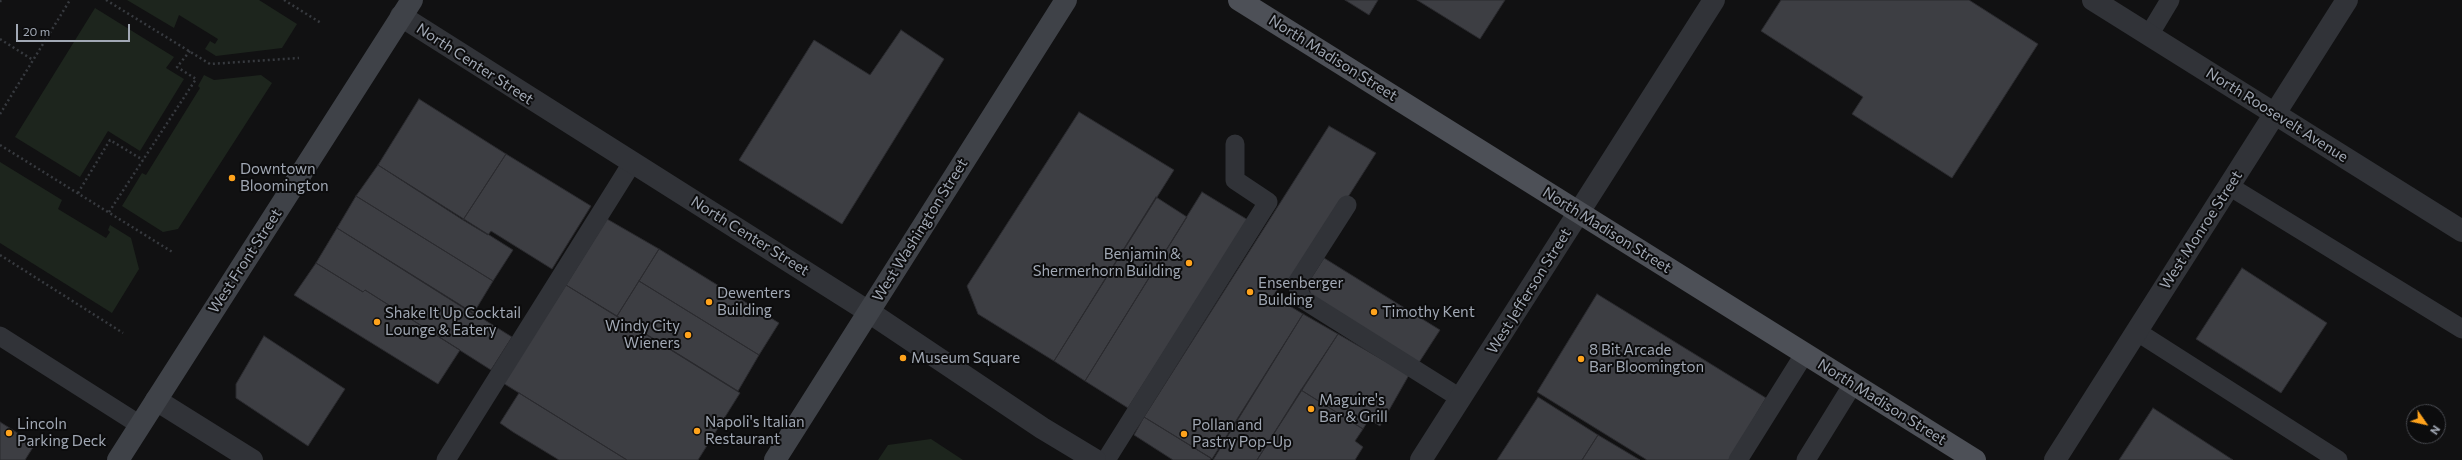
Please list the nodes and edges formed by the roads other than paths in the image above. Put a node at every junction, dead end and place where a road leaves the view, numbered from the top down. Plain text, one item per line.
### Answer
1 (1066, 0) edge
2 (1239, 0) edge
3 (1714, 0) edge
4 (2093, 0) edge
5 (2170, 0) edge
6 (2347, 0) edge
7 (406, 8) edge
8 (2149, 35) junction
9 (2275, 114) junction
10 (1235, 144) dead end
11 (632, 163) junction
12 (2229, 186) junction
13 (1347, 205) dead end
14 (1579, 212) junction
15 (2462, 231) edge
16 (869, 312) junction
17 (2462, 330) edge
18 (2136, 331) junction
19 (0, 336) edge
20 (1805, 353) junction
21 (1853, 384) junction
22 (1460, 398) junction
23 (156, 400) junction
24 (140, 425) junction
25 (118, 460) edge
26 (252, 460) edge
27 (446, 460) edge
28 (775, 460) edge
29 (1095, 460) edge
30 (1106, 460) edge
31 (1421, 460) edge
32 (1738, 460) edge
33 (1806, 460) edge
34 (1975, 460) edge
35 (2055, 460) edge
36 (2338, 460) edge

1 - 16 main road, West Washington Street
2 - 14 main road, North Madison Street
3 - 14 street, West Jefferson Street
4 - 8 street, North Roosevelt Avenue
5 - 8 lane
6 - 9 street, West Monroe Street
7 - 11 street, North Center Street
7 - 23 main road, West Front Street
8 - 9 street, North Roosevelt Avenue
9 - 12 street, West Monroe Street
9 - 15 street, North Roosevelt Avenue
10 - 30 lane
11 - 16 street, North Center Street
11 - 27 lane
12 - 17 lane
12 - 18 street, West Monroe Street
13 - 22 lane
14 - 20 main road, North Madison Street
14 - 22 street, West Jefferson Street
16 - 28 main road, West Washington Street
16 - 29 street, North Center Street
18 - 35 street, West Monroe Street
18 - 36 lane
19 - 24 lane
20 - 21 main road, North Madison Street
20 - 32 lane
21 - 33 lane
21 - 34 main road, North Madison Street
22 - 31 street, West Jefferson Street
23 - 24 main road, West Front Street
23 - 26 street
24 - 25 main road, West Front Street

